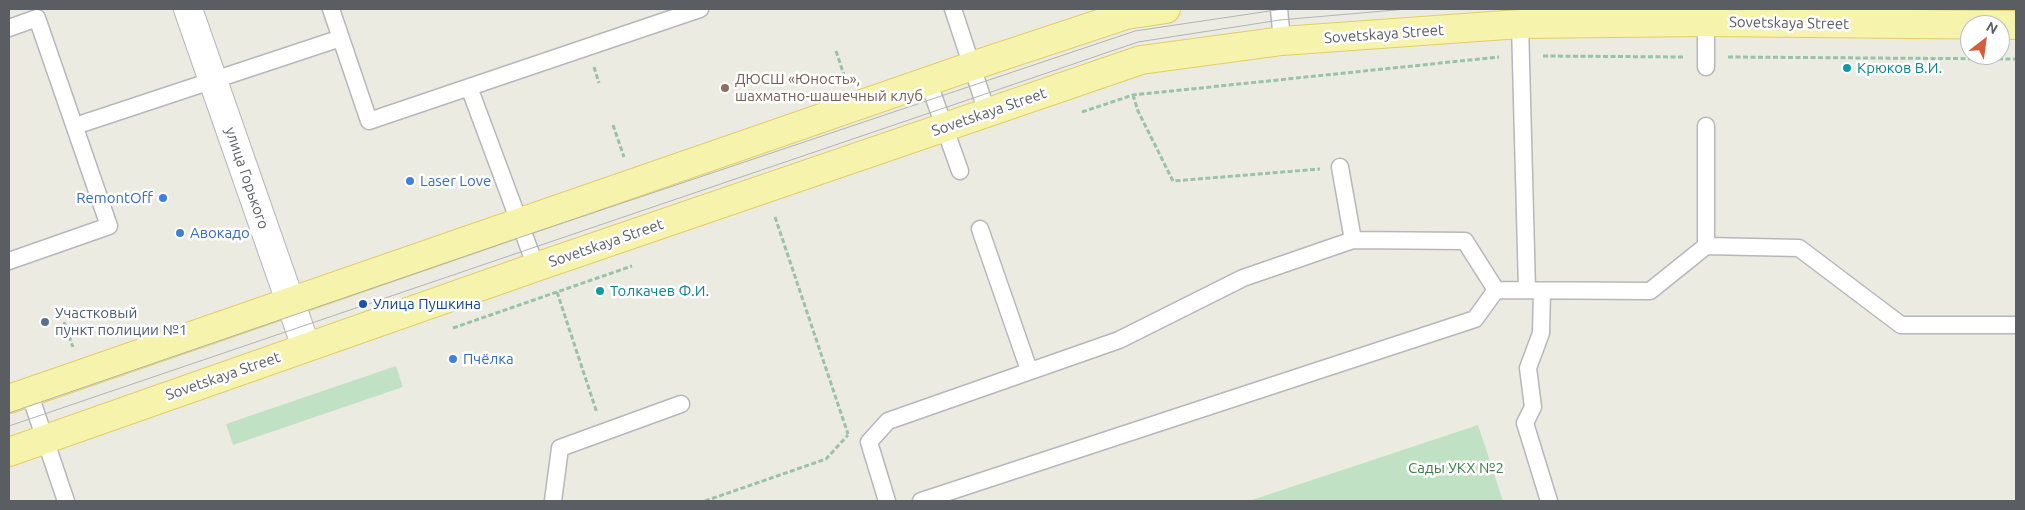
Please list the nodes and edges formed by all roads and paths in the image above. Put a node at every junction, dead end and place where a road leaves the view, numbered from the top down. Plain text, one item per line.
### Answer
1 (188, 9) edge
2 (330, 9) edge
3 (700, 9) edge
4 (953, 9) edge
5 (1166, 9) edge
6 (1279, 9) edge
7 (1797, 16) edge
8 (1706, 22) junction
9 (1520, 24) junction
10 (2016, 25) edge
11 (9, 28) edge
12 (341, 38) junction
13 (1282, 41) junction
14 (836, 51) dead end
15 (1521, 56) junction
16 (2016, 59) edge
17 (1706, 62) junction
18 (972, 66) junction
19 (213, 80) junction
20 (846, 81) dead end
21 (928, 81) junction
22 (469, 87) junction
23 (1133, 95) junction
24 (988, 112) junction
25 (1076, 114) dead end
26 (613, 125) dead end
27 (75, 126) junction
28 (1706, 126) dead end
29 (944, 127) junction
30 (624, 157) dead end
31 (1340, 167) joint
32 (960, 171) dead end
33 (784, 214) dead end
34 (775, 217) junction
35 (766, 220) dead end
36 (520, 222) junction
37 (980, 229) dead end
38 (1353, 240) junction
39 (1706, 246) junction
40 (9, 261) edge
41 (639, 264) dead end
42 (536, 267) junction
43 (1496, 290) junction
44 (1535, 291) junction
45 (557, 292) junction
46 (290, 302) junction
47 (64, 322) dead end
48 (2016, 325) edge
49 (447, 330) dead end
50 (73, 347) dead end
51 (306, 347) junction
52 (1029, 370) junction
53 (19, 395) edge
54 (681, 404) dead end
55 (603, 432) junction
56 (45, 439) junction
57 (9, 452) edge
58 (66, 501) edge
59 (553, 501) edge
60 (706, 501) edge
61 (887, 501) edge
62 (920, 501) edge
63 (1549, 501) edge

1 - 19 street, улица Горького
2 - 12 lane
3 - 22 lane
4 - 18 lane
5 - 18 main road
6 - 13 lane
7 - 8 main road, Sovetskaya Street
7 - 10 main road, Sovetskaya Street
8 - 9 main road, Sovetskaya Street
8 - 17 lane
9 - 13 main road, Sovetskaya Street
9 - 15 lane
11 - 27 lane
12 - 19 lane
12 - 22 lane
13 - 24 main road, Sovetskaya Street
14 - 20 path
15 - 17 path
15 - 23 path
15 - 44 lane
16 - 17 path
18 - 21 main road
18 - 24 lane
19 - 27 lane
19 - 46 street, улица Горького
21 - 29 lane
21 - 36 main road
22 - 36 lane
23 - 25 path
23 - 31 path
24 - 29 main road, Sovetskaya Street
26 - 30 path
27 - 40 lane
28 - 39 lane
29 - 32 lane
29 - 42 main road, Sovetskaya Street
31 - 38 lane
33 - 34 path
34 - 35 path
34 - 60 path
36 - 42 lane
36 - 46 main road
37 - 52 lane
38 - 43 lane
38 - 52 lane
39 - 44 lane
39 - 48 lane
41 - 45 path
42 - 51 main road, Sovetskaya Street
43 - 44 lane
43 - 62 lane
44 - 63 lane
45 - 49 path
45 - 55 path
46 - 51 street, улица Горького
46 - 53 main road
47 - 50 path
51 - 56 main road, Sovetskaya Street
52 - 61 lane
53 - 56 lane
54 - 55 lane
55 - 59 lane
56 - 57 main road, Sovetskaya Street
56 - 58 lane

